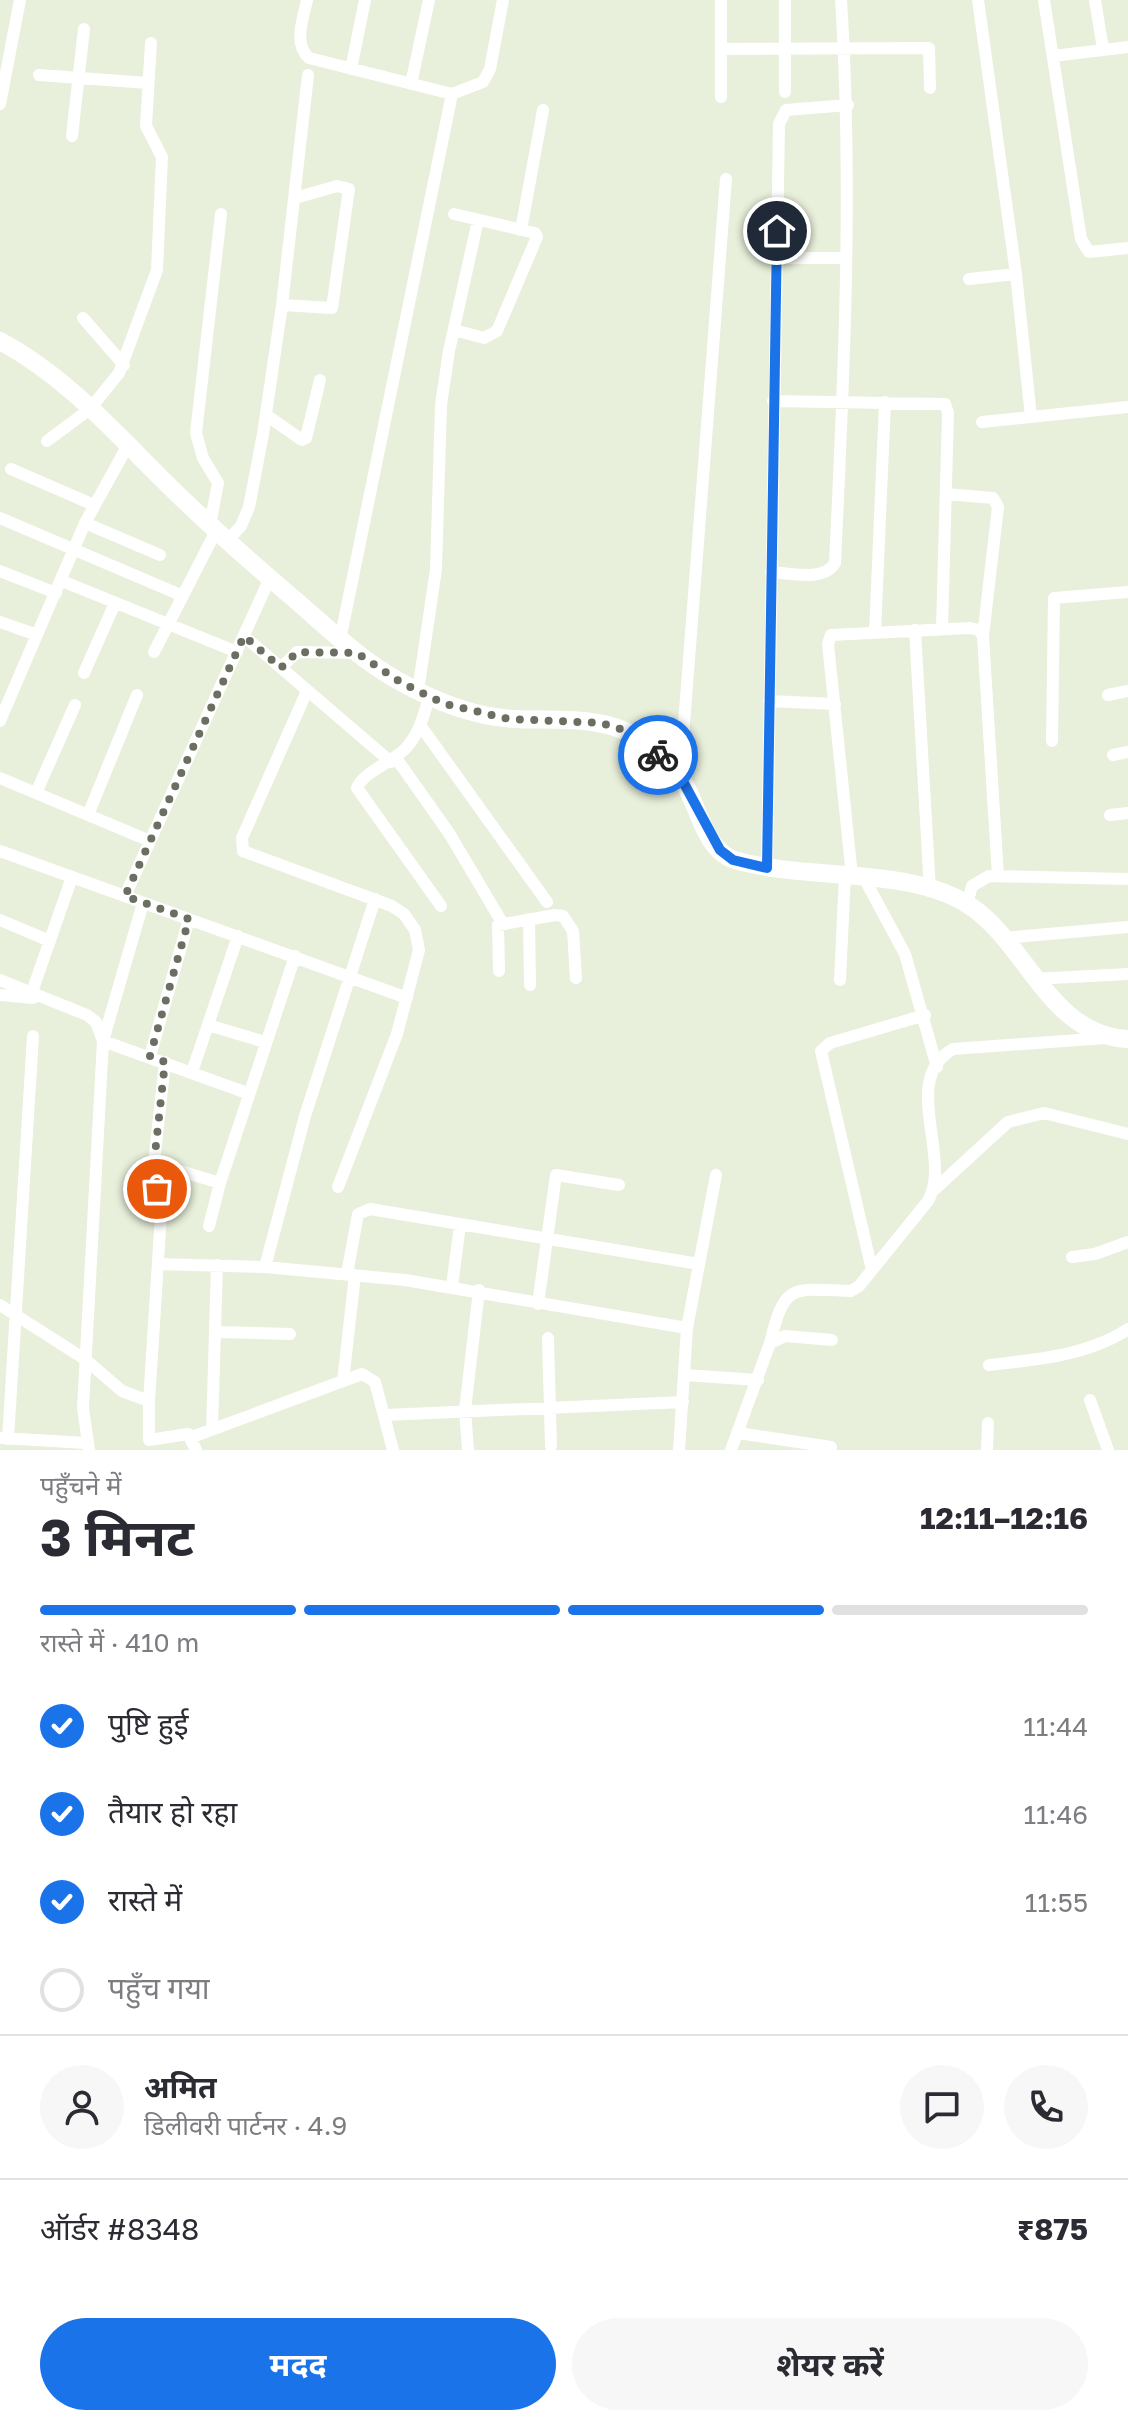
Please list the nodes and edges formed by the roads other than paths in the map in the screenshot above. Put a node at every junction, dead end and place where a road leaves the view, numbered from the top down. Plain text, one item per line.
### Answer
1 (20, 0) edge
2 (307, 0) edge
3 (365, 0) edge
4 (429, 0) edge
5 (503, 0) edge
6 (721, 0) edge
7 (785, 0) edge
8 (841, 0) edge
9 (978, 0) edge
10 (1044, 0) edge
11 (1095, 0) edge
12 (84, 29) dead end
13 (7, 35) edge
14 (151, 43) dead end
15 (1128, 47) edge
16 (721, 49) junction
17 (844, 49) junction
18 (1103, 49) junction
19 (785, 50) junction
20 (1053, 56) junction
21 (351, 69) junction
22 (39, 75) dead end
23 (308, 75) dead end
24 (79, 78) junction
25 (148, 83) junction
26 (411, 84) junction
27 (930, 88) dead end
28 (785, 92) dead end
29 (452, 94) junction
30 (721, 97) dead end
31 (0, 104) edge
32 (848, 105) junction
33 (543, 110) dead end
34 (72, 136) dead end
35 (726, 179) dead end
36 (295, 198) junction
37 (221, 214) dead end
38 (454, 214) dead end
39 (478, 220) junction
40 (521, 230) junction
41 (1128, 248) edge
42 (776, 258) junction
43 (844, 258) junction
44 (1016, 274) junction
45 (969, 279) dead end
46 (282, 305) junction
47 (83, 318) dead end
48 (454, 330) junction
49 (0, 341) edge
50 (124, 365) junction
51 (320, 380) dead end
52 (773, 401) junction
53 (843, 401) junction
54 (885, 402) junction
55 (1128, 407) edge
56 (90, 409) junction
57 (266, 415) junction
58 (1031, 417) junction
59 (982, 422) dead end
60 (47, 441) dead end
61 (128, 445) junction
62 (11, 469) dead end
63 (946, 494) junction
64 (94, 505) junction
65 (0, 518) edge
66 (85, 523) junction
67 (218, 533) junction
68 (75, 548) junction
69 (160, 555) dead end
70 (0, 571) edge
71 (771, 572) junction
72 (270, 578) junction
73 (59, 587) junction
74 (1128, 592) edge
75 (183, 596) junction
76 (115, 603) junction
77 (0, 622) edge
78 (168, 624) junction
79 (942, 629) junction
80 (915, 630) junction
81 (875, 632) junction
82 (37, 635) junction
83 (244, 636) junction
84 (983, 636) junction
85 (340, 640) junction
86 (154, 652) dead end
87 (237, 652) junction
88 (357, 653) junction
89 (281, 668) junction
90 (84, 673) dead end
91 (307, 691) junction
92 (1128, 691) edge
93 (424, 694) junction
94 (137, 695) dead end
95 (1108, 695) dead end
96 (769, 701) junction
97 (835, 704) junction
98 (75, 705) dead end
99 (0, 719) edge
100 (420, 725) junction
101 (1052, 741) dead end
102 (1128, 752) edge
103 (1113, 755) dead end
104 (393, 760) junction
105 (680, 776) junction
106 (0, 778) edge
107 (36, 793) junction
108 (1128, 813) edge
109 (88, 815) junction
110 (1110, 815) dead end
111 (150, 841) junction
112 (0, 851) edge
113 (767, 868) junction
114 (998, 876) junction
115 (72, 877) junction
116 (854, 877) junction
117 (1128, 879) edge
118 (930, 890) junction
119 (125, 896) junction
120 (375, 899) junction
121 (547, 902) dead end
122 (143, 903) junction
123 (967, 904) junction
124 (441, 906) dead end
125 (189, 919) junction
126 (529, 919) junction
127 (0, 920) edge
128 (503, 924) junction
129 (1128, 927) edge
130 (238, 936) junction
131 (1003, 938) junction
132 (50, 941) junction
133 (295, 956) junction
134 (499, 971) dead end
135 (1128, 974) edge
136 (348, 977) junction
137 (576, 978) dead end
138 (1033, 979) junction
139 (0, 980) edge
140 (840, 980) dead end
141 (530, 985) dead end
142 (32, 992) junction
143 (0, 995) edge
144 (407, 998) junction
145 (48, 999) junction
146 (925, 1015) junction
147 (208, 1025) junction
148 (33, 1036) dead end
149 (1118, 1039) edge
150 (103, 1041) junction
151 (265, 1042) junction
152 (150, 1056) junction
153 (165, 1062) junction
154 (937, 1067) junction
155 (192, 1072) junction
156 (247, 1093) junction
157 (1128, 1134) edge
158 (154, 1163) junction
159 (716, 1175) dead end
160 (220, 1183) junction
161 (619, 1185) dead end
162 (338, 1187) dead end
163 (935, 1189) junction
164 (460, 1225) junction
165 (209, 1226) dead end
166 (546, 1240) junction
167 (1128, 1242) edge
168 (1072, 1257) dead end
169 (158, 1264) junction
170 (699, 1264) junction
171 (217, 1265) junction
172 (265, 1267) junction
173 (872, 1270) junction
174 (351, 1274) junction
175 (452, 1286) junction
176 (479, 1290) junction
177 (538, 1304) junction
178 (0, 1305) edge
179 (16, 1316) junction
180 (687, 1328) junction
181 (1128, 1329) edge
182 (217, 1332) junction
183 (290, 1334) dead end
184 (548, 1338) dead end
185 (832, 1340) dead end
186 (770, 1343) junction
187 (86, 1360) junction
188 (989, 1365) dead end
189 (685, 1375) junction
190 (758, 1380) junction
191 (343, 1381) junction
192 (1090, 1400) dead end
193 (149, 1401) junction
194 (683, 1402) junction
195 (549, 1406) junction
196 (465, 1410) junction
197 (386, 1415) junction
198 (988, 1423) dead end
199 (212, 1430) junction
200 (738, 1433) junction
201 (192, 1437) junction
202 (4, 1438) edge
203 (88, 1446) edge
204 (551, 1446) dead end
205 (831, 1447) dead end
206 (196, 1450) edge
207 (393, 1450) edge
208 (468, 1450) edge
209 (679, 1450) edge
210 (731, 1450) edge
211 (987, 1450) edge
212 (1108, 1450) edge

1 - 13 street
2 - 21 street
3 - 21 street
4 - 26 street
5 - 29 street
6 - 16 street
7 - 19 street
8 - 17 street
9 - 44 street
10 - 20 street
11 - 18 street
12 - 24 street
13 - 31 street
14 - 25 street
15 - 18 street
16 - 19 street
16 - 30 street
17 - 19 street
17 - 27 street
17 - 32 street
18 - 20 street
19 - 28 street
20 - 41 street
21 - 26 street
22 - 24 street
23 - 36 street
24 - 25 street
24 - 34 street
25 - 50 street
26 - 29 street
29 - 85 street
32 - 42 street
32 - 43 street
33 - 40 street
35 - 105 street
36 - 46 street
36 - 46 street
37 - 67 street
38 - 39 street
39 - 40 street
39 - 48 street
40 - 48 street
42 - 43 street
42 - 52 street
43 - 53 street
44 - 45 street
44 - 58 street
46 - 57 street
47 - 50 street
48 - 93 street
49 - 56 main road
50 - 56 street
51 - 57 street
52 - 53 street
52 - 71 street
53 - 54 street
53 - 71 street
54 - 63 street
54 - 81 street
55 - 58 street
56 - 60 street
56 - 61 main road
57 - 67 street
58 - 59 street
61 - 64 street
61 - 67 main road
62 - 64 street
63 - 79 street
63 - 84 street
64 - 66 street
65 - 68 street
66 - 68 street
66 - 69 street
67 - 72 main road
67 - 75 street
68 - 73 street
68 - 75 street
70 - 73 street
71 - 96 street
72 - 83 street
72 - 85 main road
73 - 76 street
73 - 82 street
74 - 101 street
75 - 78 street
76 - 78 street
76 - 90 street
77 - 82 street
78 - 86 street
78 - 87 street
79 - 80 street
79 - 84 street
80 - 81 street
80 - 118 street
81 - 97 street
82 - 99 street
83 - 87 street
83 - 89 street
84 - 114 street
85 - 88 main road
87 - 111 street
88 - 89 street
88 - 93 main road
89 - 91 street
91 - 104 street
91 - 120 street
92 - 95 street
93 - 100 street
93 - 105 main road
94 - 109 street
96 - 97 street
96 - 113 street
97 - 116 street
98 - 107 street
100 - 104 street
100 - 121 street
102 - 103 street
104 - 124 street
104 - 128 street
105 - 113 main road
106 - 107 street
107 - 109 street
108 - 110 street
109 - 111 street
111 - 119 street
112 - 115 street
113 - 116 main road
114 - 117 street
114 - 123 street
115 - 119 street
115 - 132 street
116 - 118 main road
116 - 140 street
116 - 146 street
118 - 123 main road
119 - 122 street
120 - 136 street
120 - 144 street
122 - 125 street
122 - 150 street
123 - 131 main road
125 - 130 street
125 - 152 street
126 - 128 street
126 - 137 street
126 - 141 street
127 - 132 street
128 - 134 street
129 - 131 street
130 - 133 street
130 - 147 street
131 - 138 main road
132 - 142 street
133 - 136 street
133 - 151 street
135 - 138 street
136 - 144 street
136 - 172 street
138 - 149 main road
139 - 142 street
142 - 145 street
143 - 145 street
144 - 162 street
145 - 150 street
146 - 154 street
146 - 173 street
147 - 151 street
147 - 155 street
148 - 179 street
149 - 154 street
150 - 152 street
150 - 187 street
151 - 156 street
152 - 153 street
153 - 155 street
153 - 158 street
154 - 163 street
155 - 156 street
156 - 160 street
157 - 163 street
158 - 160 street
158 - 169 street
159 - 170 street
160 - 165 street
161 - 166 street
163 - 173 street
164 - 166 street
164 - 174 street
164 - 175 street
166 - 170 street
166 - 177 street
167 - 168 street
169 - 171 street
169 - 193 street
170 - 180 street
171 - 172 street
171 - 182 street
172 - 174 street
173 - 186 street
174 - 175 street
174 - 191 street
175 - 176 street
176 - 177 street
176 - 196 street
177 - 180 street
178 - 179 street
179 - 187 street
179 - 202 street
180 - 189 street
181 - 188 street
182 - 183 street
182 - 199 street
184 - 195 street
185 - 186 street
186 - 190 street
187 - 193 street
187 - 203 street
189 - 190 street
189 - 194 street
190 - 200 street
191 - 197 street
191 - 199 street
192 - 212 street
193 - 201 street
194 - 195 street
194 - 209 street
195 - 196 street
195 - 204 street
196 - 197 street
196 - 208 street
197 - 207 street
198 - 211 street
199 - 201 street
200 - 205 street
200 - 210 street
201 - 206 street
202 - 203 street

